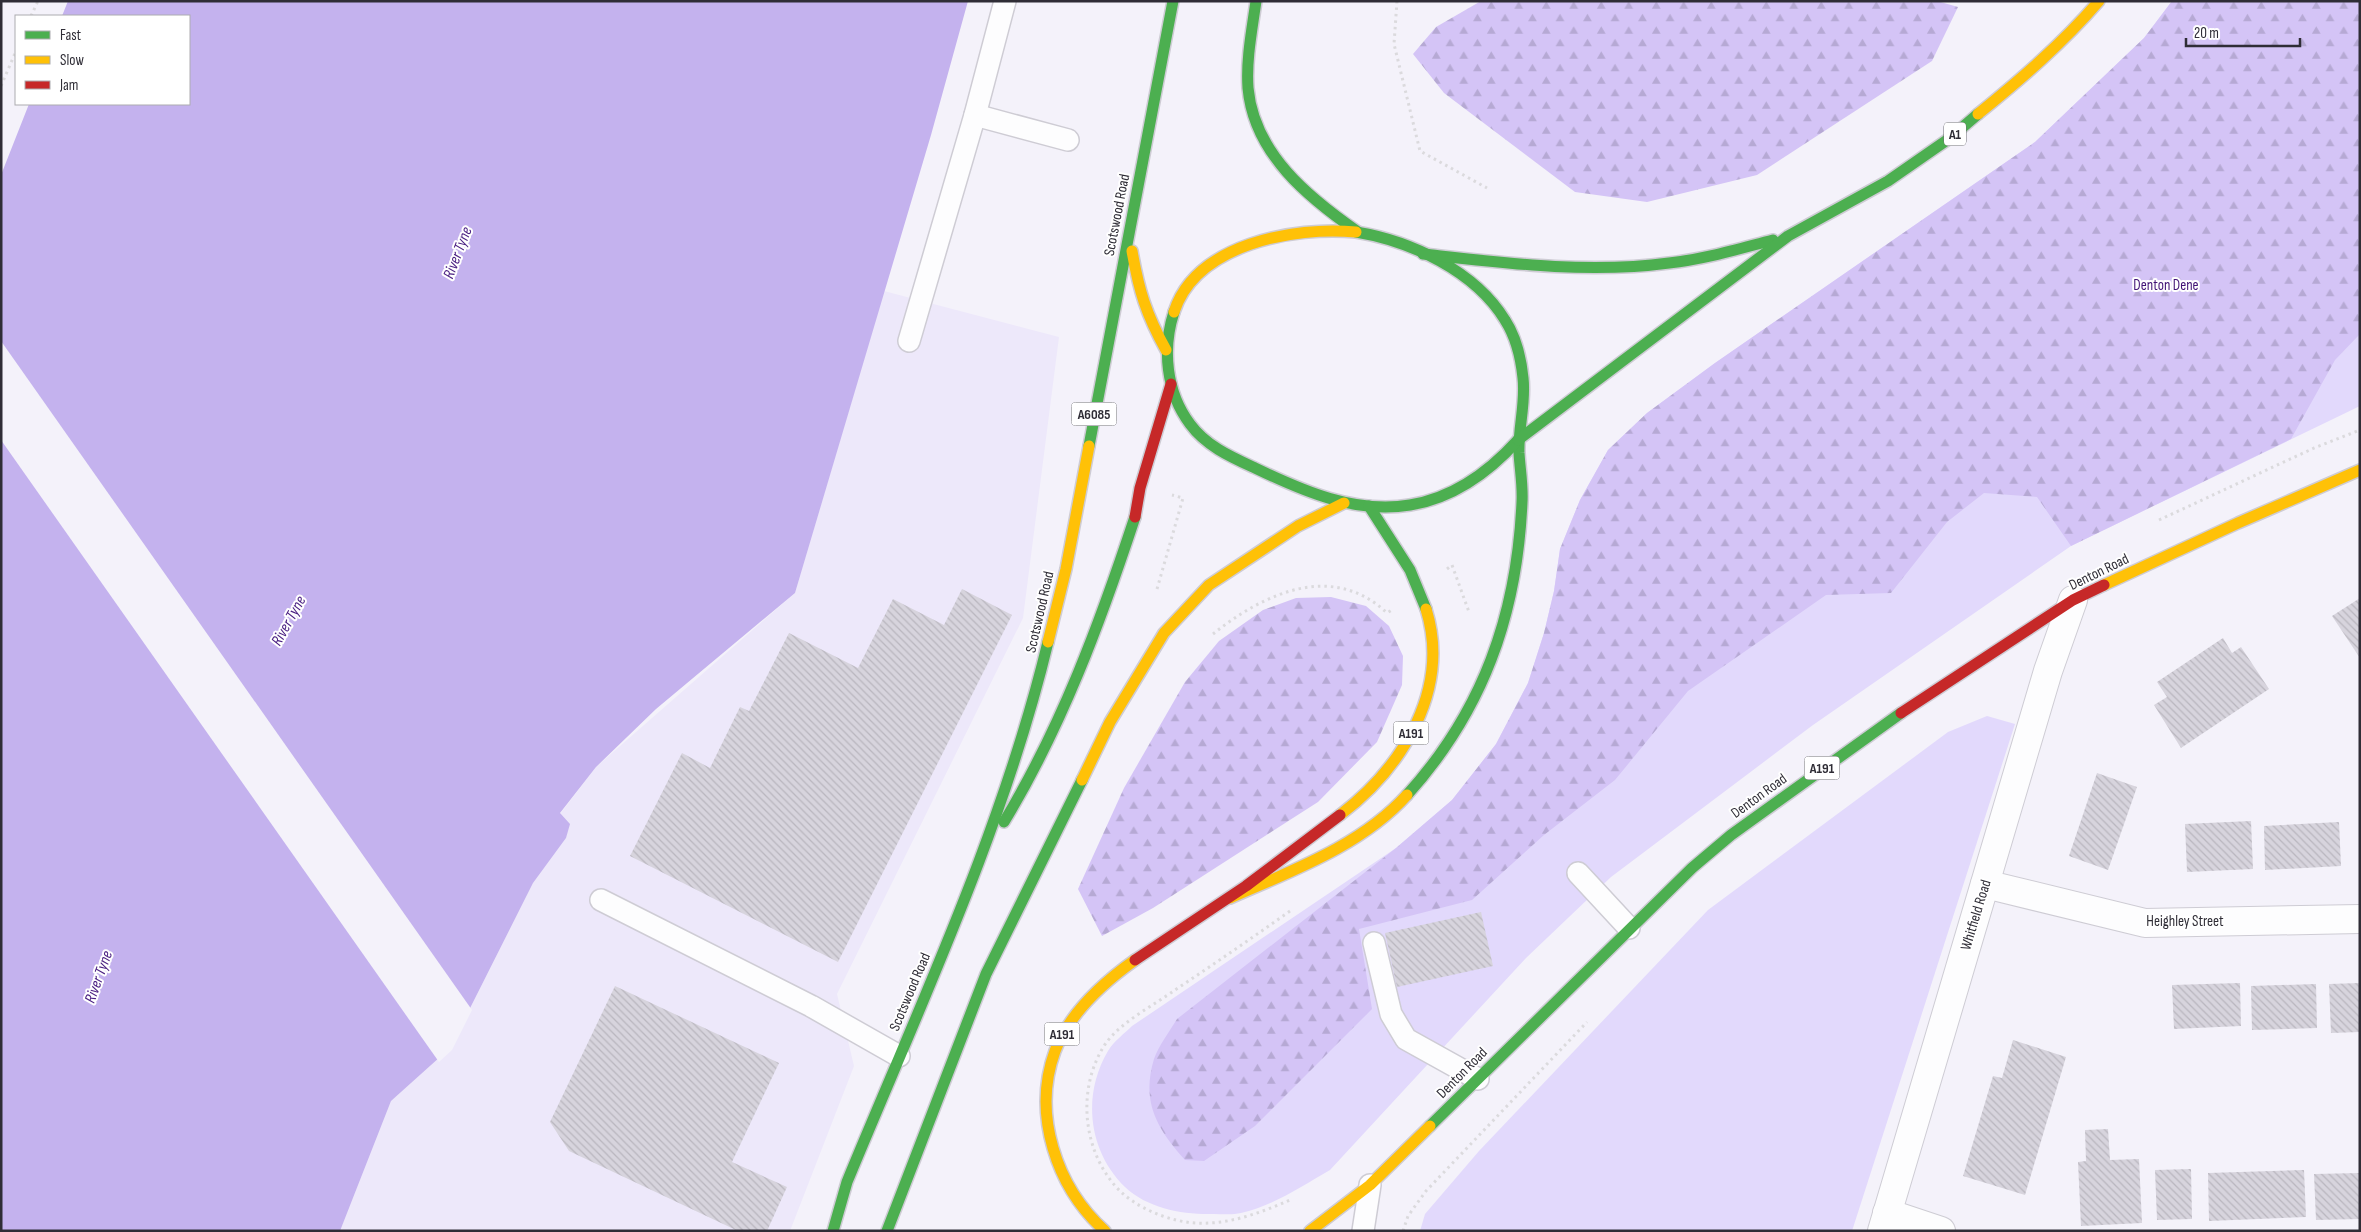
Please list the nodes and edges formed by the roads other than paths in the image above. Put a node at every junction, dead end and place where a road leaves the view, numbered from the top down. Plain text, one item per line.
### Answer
1 (1005, 1) edge
2 (1173, 1) edge
3 (1256, 1) edge
4 (2099, 1) edge
5 (975, 115) junction
6 (1068, 140) dead end
7 (1358, 232) junction
8 (1128, 234) junction
9 (1788, 236) junction
10 (1423, 254) junction
11 (909, 341) dead end
12 (1166, 350) junction
13 (1171, 384) junction
14 (1518, 440) junction
15 (2360, 470) edge
16 (1344, 503) junction
17 (1369, 506) junction
18 (2073, 600) junction
19 (983, 854) junction
20 (1578, 874) dead end
21 (1985, 884) junction
22 (1230, 898) junction
23 (602, 900) dead end
24 (2360, 919) edge
25 (1630, 928) junction
26 (1374, 944) dead end
27 (899, 1056) junction
28 (1478, 1079) junction
29 (1370, 1185) junction
30 (1884, 1222) edge
31 (833, 1231) edge
32 (887, 1231) edge
33 (1105, 1231) edge
34 (1310, 1231) edge
35 (1363, 1231) edge
36 (1941, 1231) edge

1 - 5 lane
2 - 8 main road, Scotswood Road / A6085
3 - 7 main road
4 - 9 main road, A1
5 - 6 lane
5 - 11 lane
7 - 10 main road
7 - 12 main road
8 - 12 main road
8 - 19 main road, Scotswood Road / A6085
9 - 10 main road, A1
9 - 14 main road, A1
10 - 14 main road
12 - 13 main road
13 - 16 main road
13 - 19 main road
14 - 17 main road
14 - 22 main road, A191
15 - 18 main road, Denton Road / A191
16 - 17 main road
16 - 32 main road
17 - 22 main road, A191
18 - 21 street, Whitfield Road
18 - 25 main road, Denton Road / A191
19 - 27 main road, Scotswood Road
20 - 25 lane
21 - 24 street, Heighley Street
21 - 30 street, Whitfield Road
22 - 33 main road, A191
23 - 27 lane
25 - 28 main road, Denton Road / A191
26 - 28 lane
27 - 31 main road, Scotswood Road
28 - 29 main road, Denton Road / A191
29 - 34 main road, Denton Road / A191
29 - 35 lane
30 - 36 street

